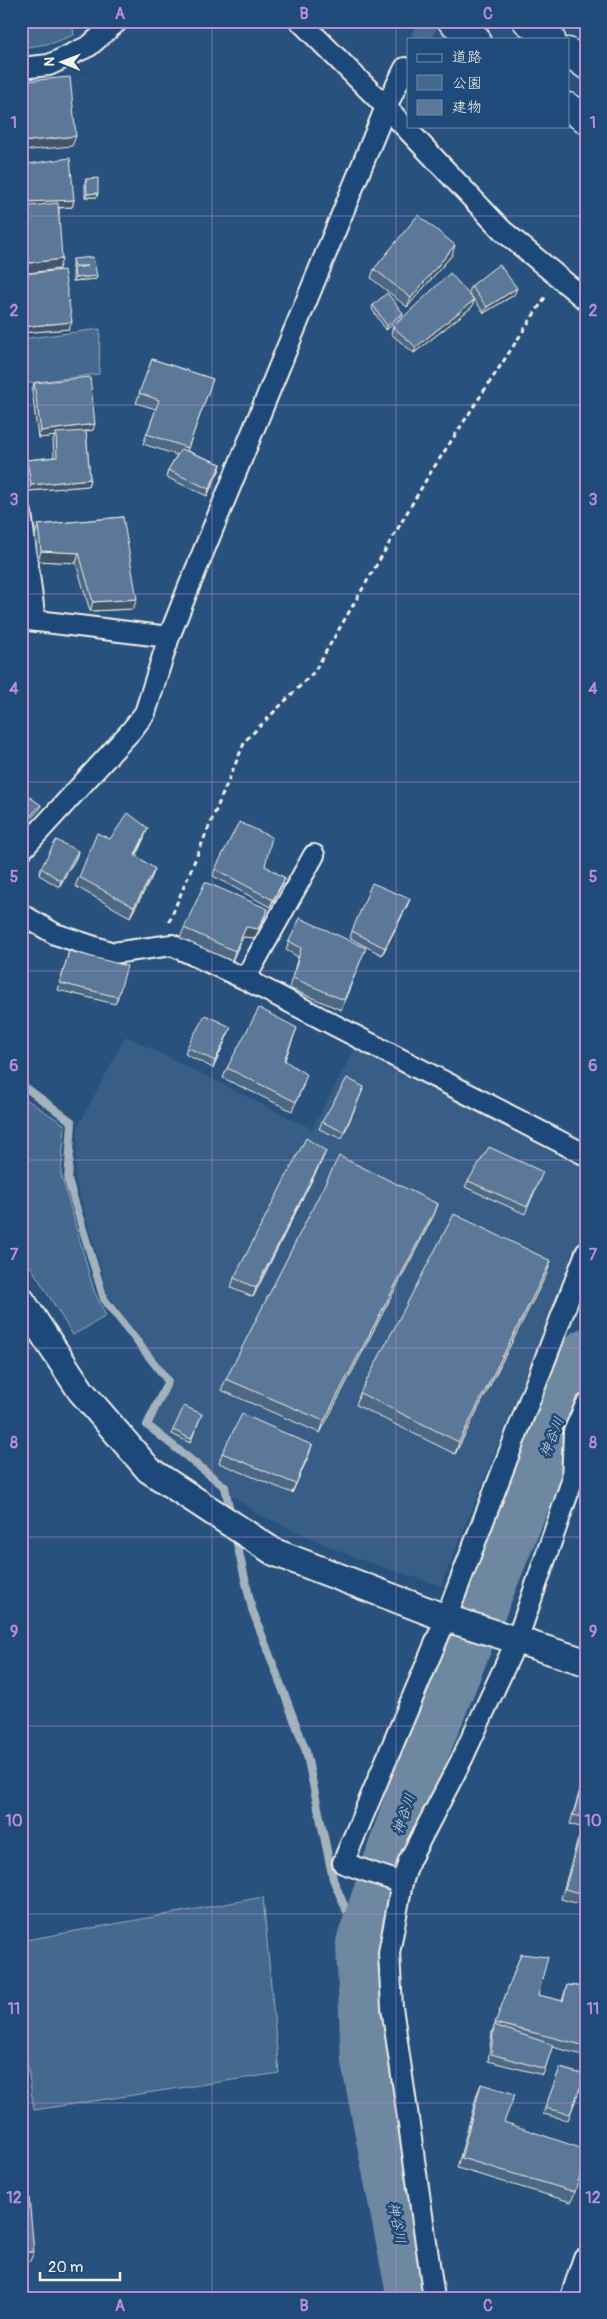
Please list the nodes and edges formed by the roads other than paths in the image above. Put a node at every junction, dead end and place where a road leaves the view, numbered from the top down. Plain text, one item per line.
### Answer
1 (118, 21) edge
2 (300, 21) edge
3 (452, 21) edge
4 (527, 21) edge
5 (475, 38) edge
6 (550, 38) edge
7 (570, 53) edge
8 (586, 65) edge
9 (21, 68) edge
10 (405, 68) dead end
11 (386, 107) junction
12 (570, 108) edge
13 (586, 119) edge
14 (586, 300) edge
15 (21, 513) edge
16 (28, 620) edge
17 (169, 638) junction
18 (21, 851) edge
19 (314, 855) dead end
20 (21, 914) edge
21 (245, 979) junction
22 (586, 1156) edge
23 (586, 1253) edge
24 (21, 1300) edge
25 (586, 1405) edge
26 (446, 1618) junction
27 (512, 1638) junction
28 (586, 1662) edge
29 (402, 1883) junction
30 (586, 2261) edge
31 (434, 2298) edge
32 (574, 2298) edge

1 - 9 street
2 - 11 street
3 - 5 highway
4 - 6 highway
7 - 8 highway
10 - 11 street
11 - 14 street
11 - 17 street
12 - 13 highway
15 - 16 street
16 - 17 street
17 - 18 street
19 - 21 street
20 - 21 street
21 - 22 street
23 - 26 street
24 - 26 street
25 - 27 street
26 - 27 street
26 - 29 street
27 - 28 street
27 - 29 street
29 - 31 street
30 - 32 street

